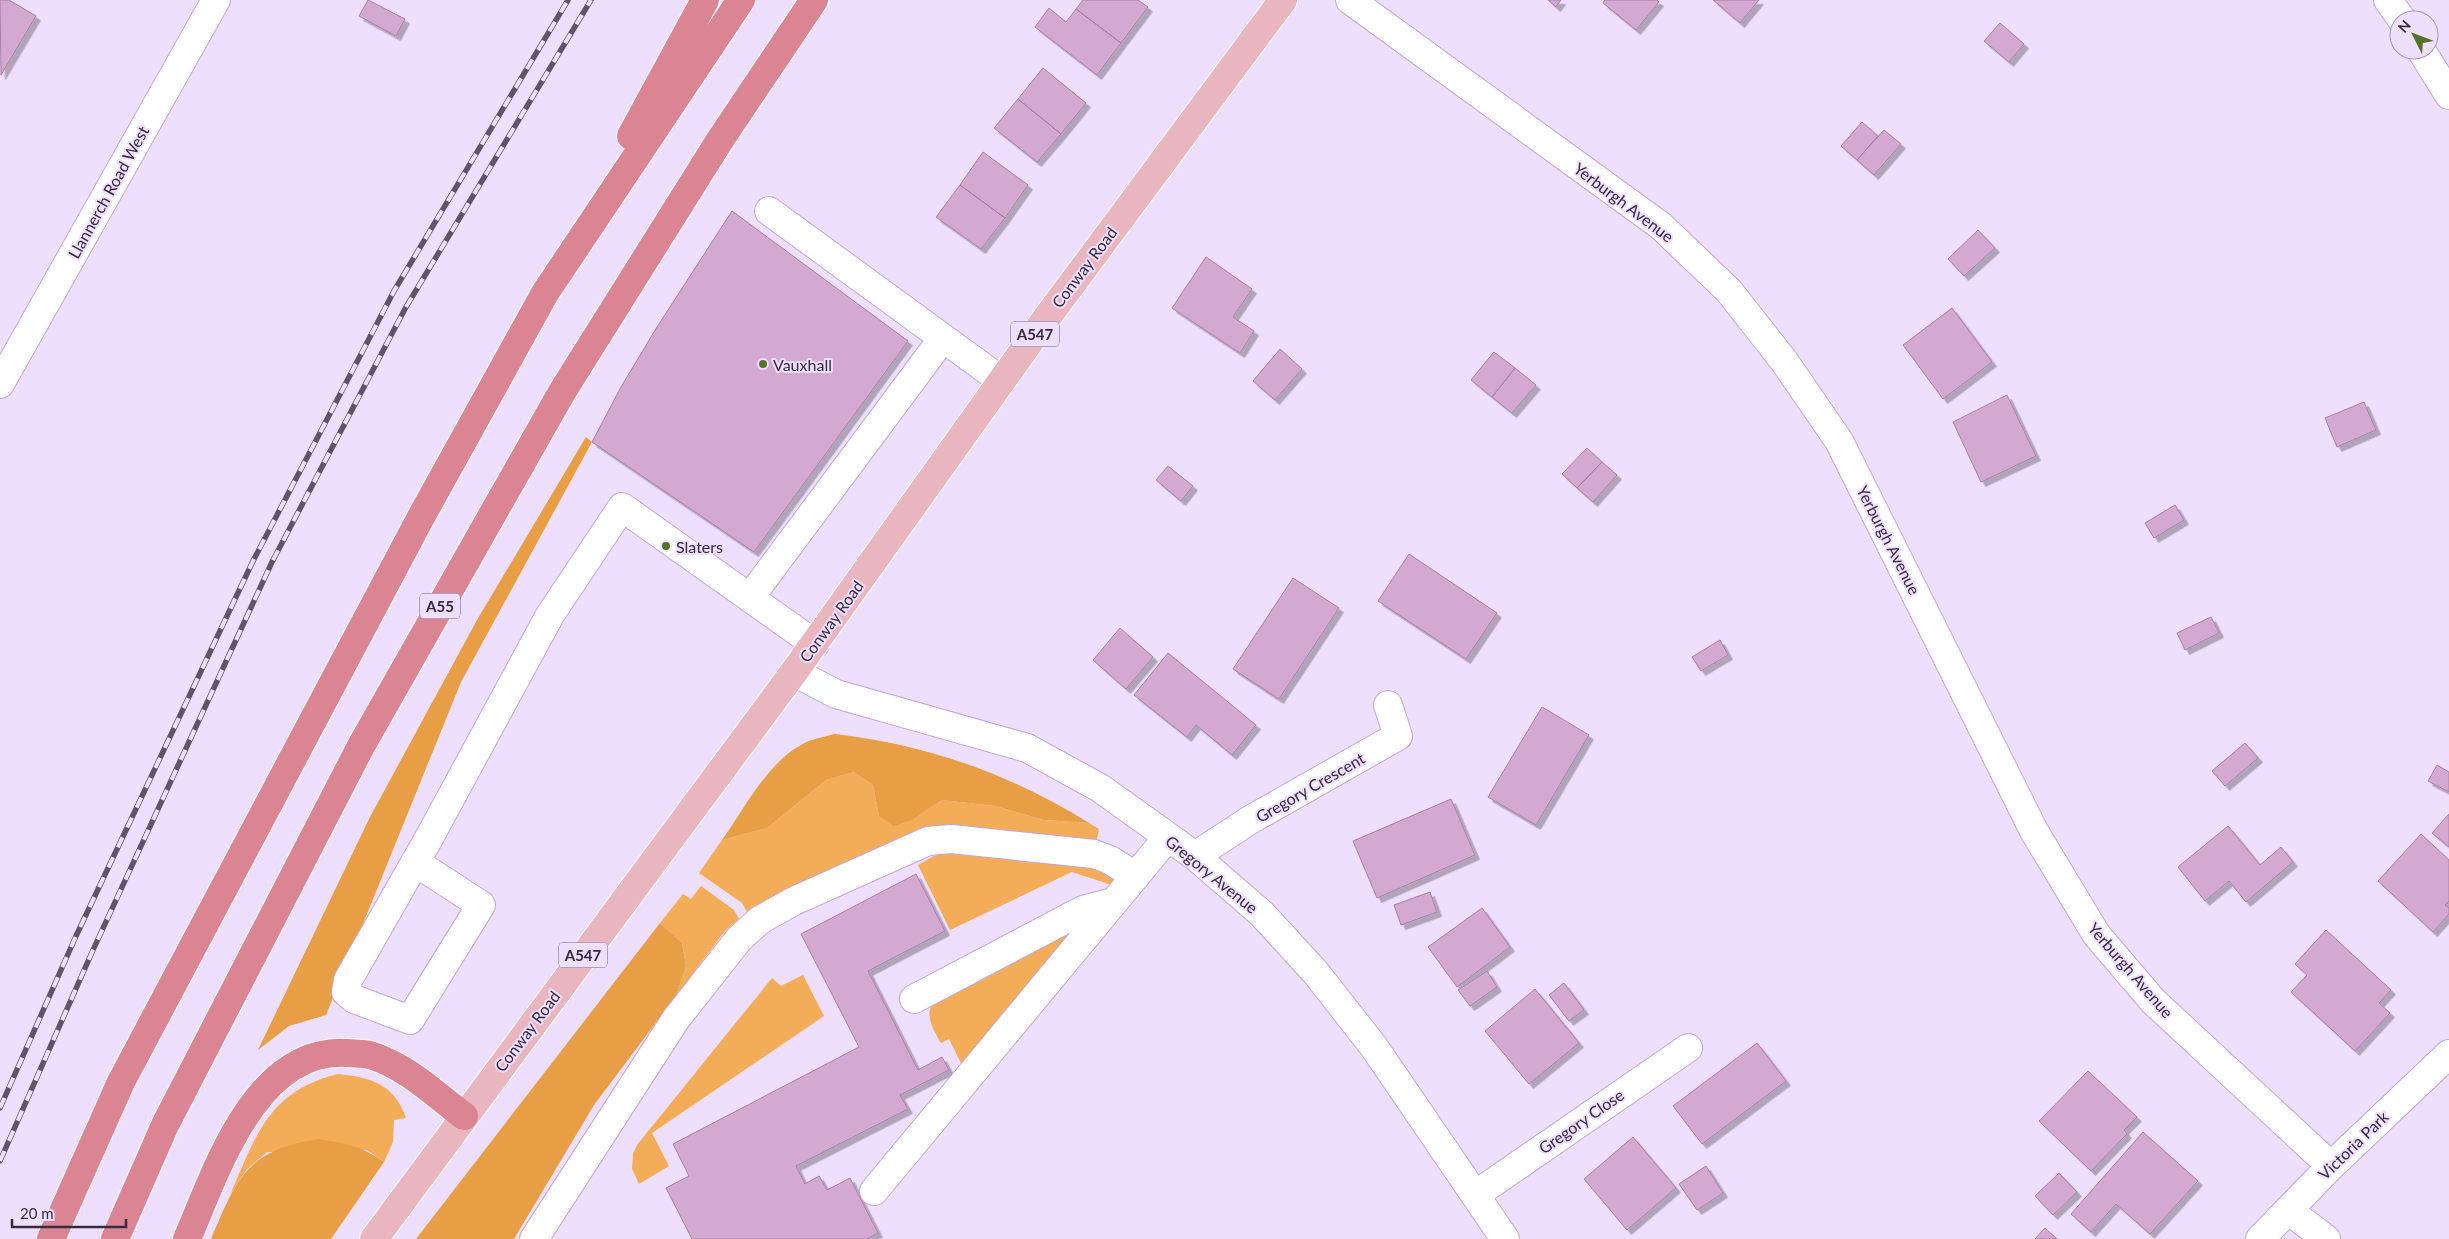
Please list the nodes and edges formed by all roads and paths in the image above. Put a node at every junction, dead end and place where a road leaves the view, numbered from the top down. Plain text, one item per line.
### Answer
1 (216, 0) edge
2 (705, 0) edge
3 (741, 0) edge
4 (814, 0) edge
5 (1283, 0) edge
6 (1350, 0) edge
7 (2427, 60) edge
8 (2449, 95) edge
9 (769, 211) dead end
10 (545, 293) junction
11 (943, 338) junction
12 (7, 356) edge
13 (1002, 381) junction
14 (0, 384) edge
15 (751, 596) junction
16 (814, 644) junction
17 (794, 672) junction
18 (1388, 705) dead end
19 (1168, 837) junction
20 (1195, 856) junction
21 (415, 862) junction
22 (1136, 876) junction
23 (1114, 902) junction
24 (914, 999) dead end
25 (1688, 1048) dead end
26 (2449, 1054) edge
27 (464, 1116) junction
28 (2331, 1166) junction
29 (874, 1191) dead end
30 (1475, 1195) junction
31 (2288, 1210) junction
32 (51, 1239) edge
33 (115, 1239) edge
34 (187, 1239) edge
35 (374, 1239) edge
36 (534, 1239) edge
37 (1505, 1239) edge
38 (2260, 1239) edge
39 (2326, 1239) edge

1 - 12 street, Llannerch Road West
2 - 10 highway
3 - 10 highway
4 - 33 highway, A55
5 - 13 main road, Conway Road / A547
6 - 28 street, Yerburgh Avenue
7 - 8 street
9 - 11 street
10 - 32 highway
11 - 13 street
11 - 15 street
12 - 14 street, Llannerch Road West
13 - 16 main road, Conway Road / A547
15 - 16 street
15 - 21 street
16 - 17 main road, Conway Road / A547
17 - 19 street, Gregory Avenue
17 - 27 main road, Conway Road / A547
18 - 20 street, Gregory Crescent
19 - 20 street, Gregory Avenue
19 - 22 street
20 - 30 street, Gregory Avenue
21 - 21 street
22 - 23 street
22 - 36 street
23 - 24 street
23 - 29 street
25 - 30 street, Gregory Close
26 - 28 street, Victoria Park
27 - 34 highway
27 - 35 main road, Conway Road / A547
28 - 31 street, Victoria Park
30 - 37 street, Gregory Avenue
31 - 38 street, Victoria Park
31 - 39 street

